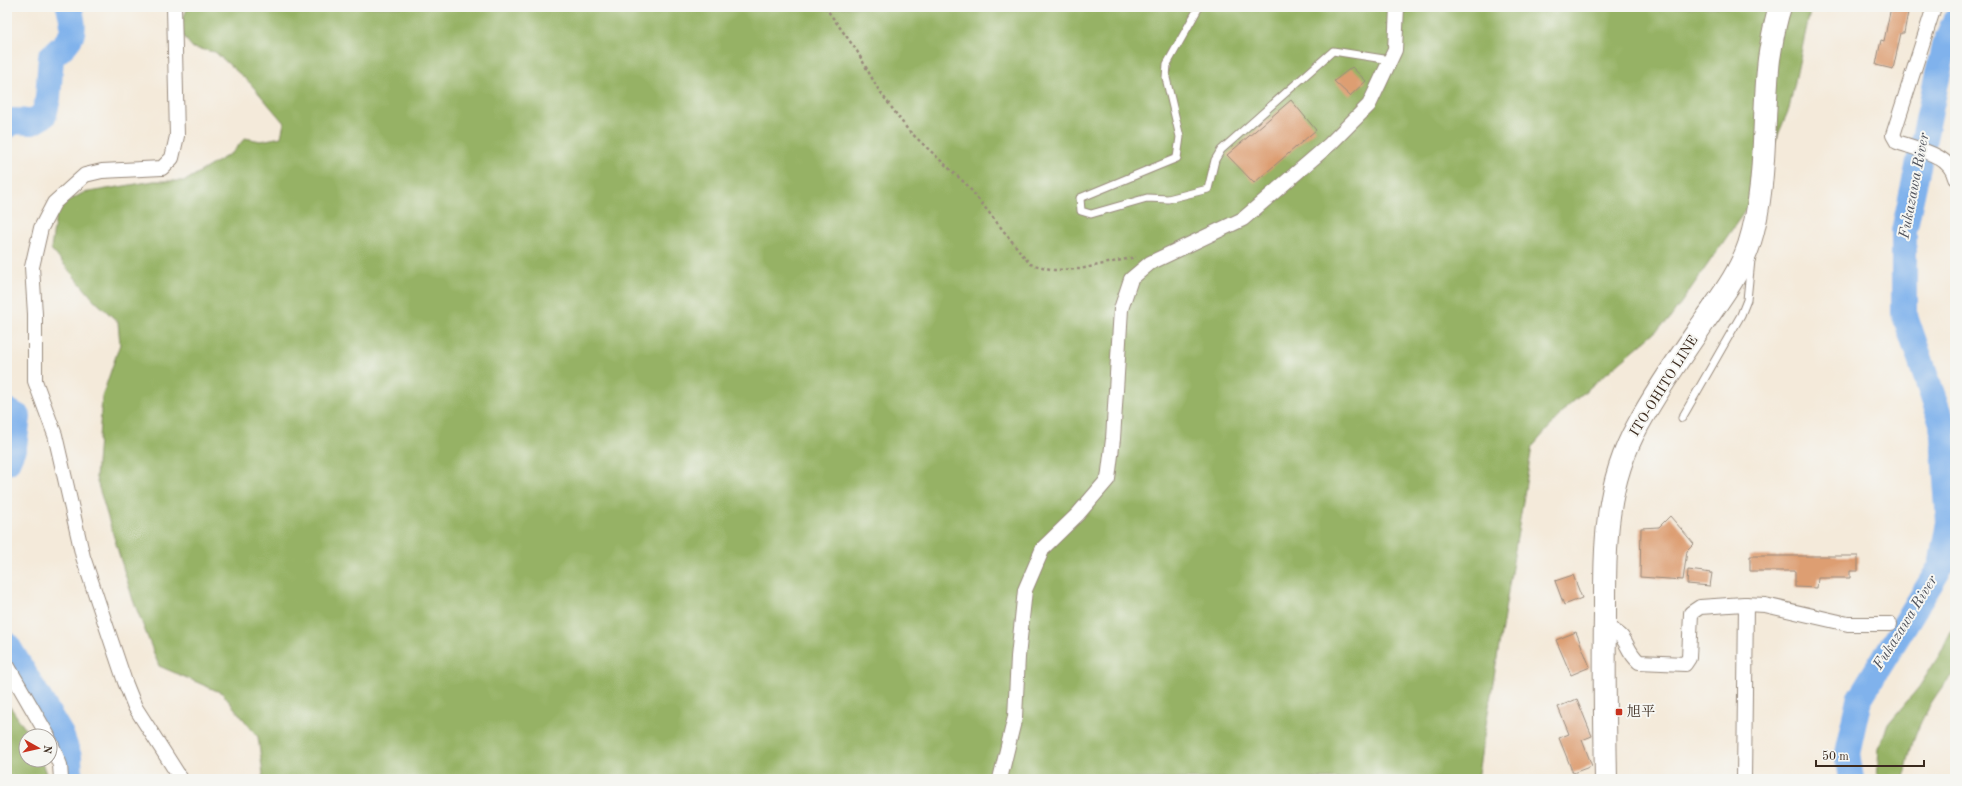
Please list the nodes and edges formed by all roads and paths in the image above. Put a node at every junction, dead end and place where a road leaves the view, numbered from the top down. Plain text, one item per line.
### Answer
1 (174, 7) edge
2 (825, 7) edge
3 (1199, 7) edge
4 (1397, 7) edge
5 (1780, 7) edge
6 (1934, 7) edge
7 (1390, 60) junction
8 (1955, 178) edge
9 (1751, 238) junction
10 (1150, 263) junction
11 (1682, 418) dead end
12 (1746, 604) junction
13 (1890, 624) dead end
14 (1605, 627) junction
15 (7, 666) edge
16 (43, 728) edge
17 (58, 760) edge
18 (61, 779) edge
19 (181, 779) edge
20 (1000, 779) edge
21 (1606, 779) edge
22 (1744, 779) edge

1 - 19 street
2 - 10 path
3 - 7 lane
4 - 7 street
5 - 9 main road, ITO-OHITO LINE
6 - 8 street
7 - 10 street
9 - 11 lane
9 - 14 main road, ITO-OHITO LINE
10 - 20 street
12 - 13 street
12 - 14 street
12 - 22 street
14 - 21 main road, ITO-OHITO LINE
15 - 16 street
17 - 18 street

